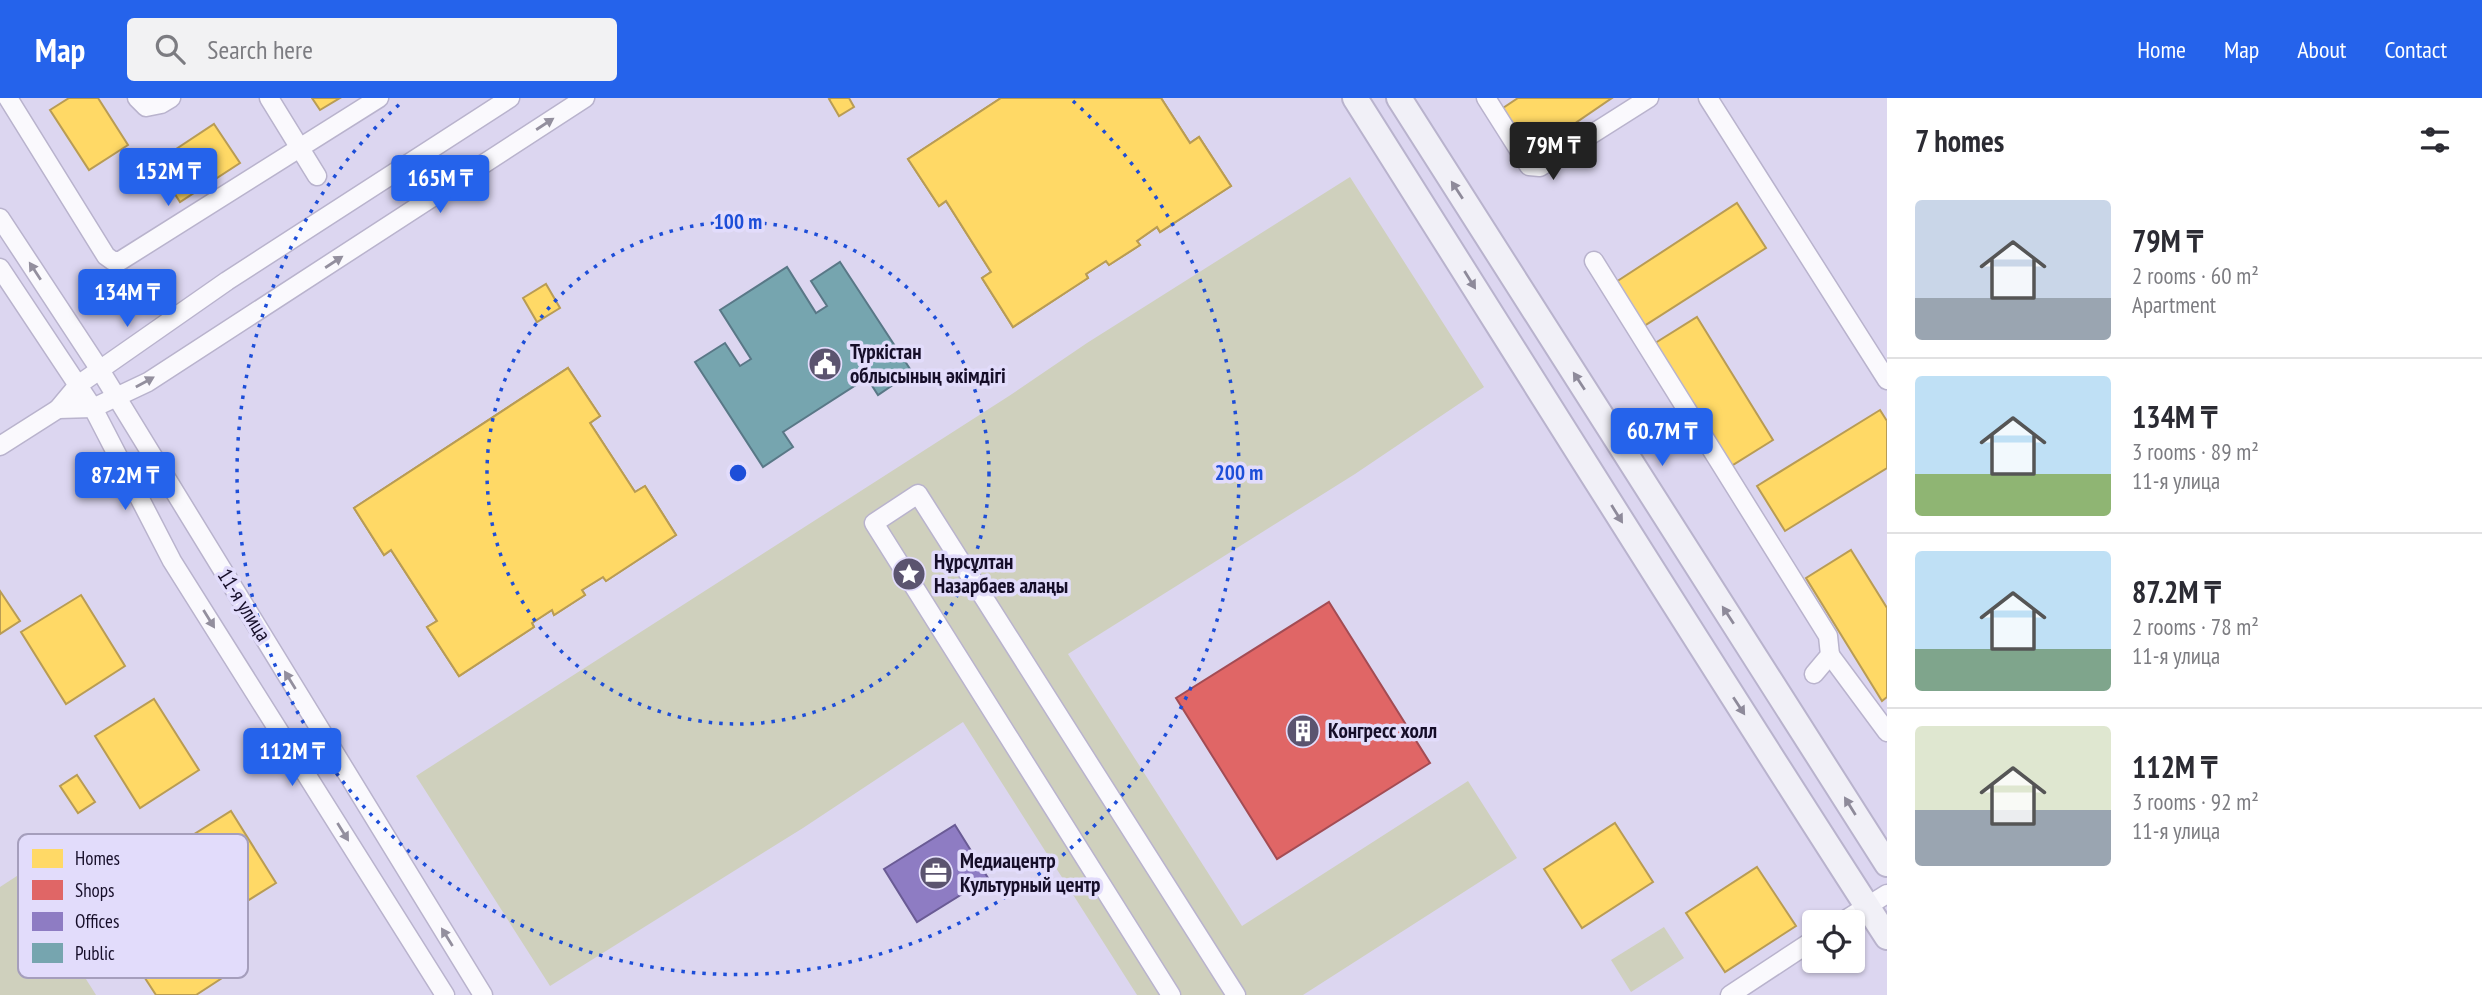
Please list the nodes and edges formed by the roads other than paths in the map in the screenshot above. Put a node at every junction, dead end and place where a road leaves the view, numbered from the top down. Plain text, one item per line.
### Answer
1 (7, 98) edge
2 (137, 98) edge
3 (171, 98) edge
4 (269, 98) edge
5 (379, 98) edge
6 (510, 98) edge
7 (585, 98) edge
8 (1355, 98) edge
9 (1399, 98) edge
10 (1486, 98) edge
11 (1649, 98) edge
12 (1708, 98) edge
13 (0, 101) edge
14 (300, 148) junction
15 (317, 176) dead end
16 (0, 218) edge
17 (1594, 261) dead end
18 (0, 268) edge
19 (100, 370) junction
20 (1887, 380) edge
21 (78, 385) junction
22 (117, 397) junction
23 (93, 408) junction
24 (58, 410) junction
25 (0, 446) edge
26 (1830, 655) junction
27 (1814, 674) dead end
28 (1887, 732) edge
29 (1887, 864) edge
30 (1877, 900) edge
31 (1861, 910) edge
32 (1887, 937) edge
33 (1802, 948) edge
34 (445, 995) edge
35 (483, 995) edge
36 (1171, 995) edge
37 (1237, 995) edge
38 (1730, 995) edge

1 - 13 street
1 - 14 street
2 - 3 street
4 - 14 street
5 - 14 street
6 - 19 street
22 -> 7 street
8 -> 30 street
29 -> 9 street
10 - 11 street
12 - 20 street
14 - 15 street
19 -> 16 street, 11-я улица
17 - 26 street
18 - 21 street, 11-я улица
19 - 21 street
19 - 22 street, 11-я улица
21 - 23 street, 11-я улица
21 - 24 street
22 - 23 street
35 -> 22 street, 11-я улица
23 - 24 street
23 -> 34 street, 11-я улица
24 - 25 street
26 - 27 street
26 - 28 street
30 - 31 street
30 - 32 street
33 - 38 street
36 - 37 street

